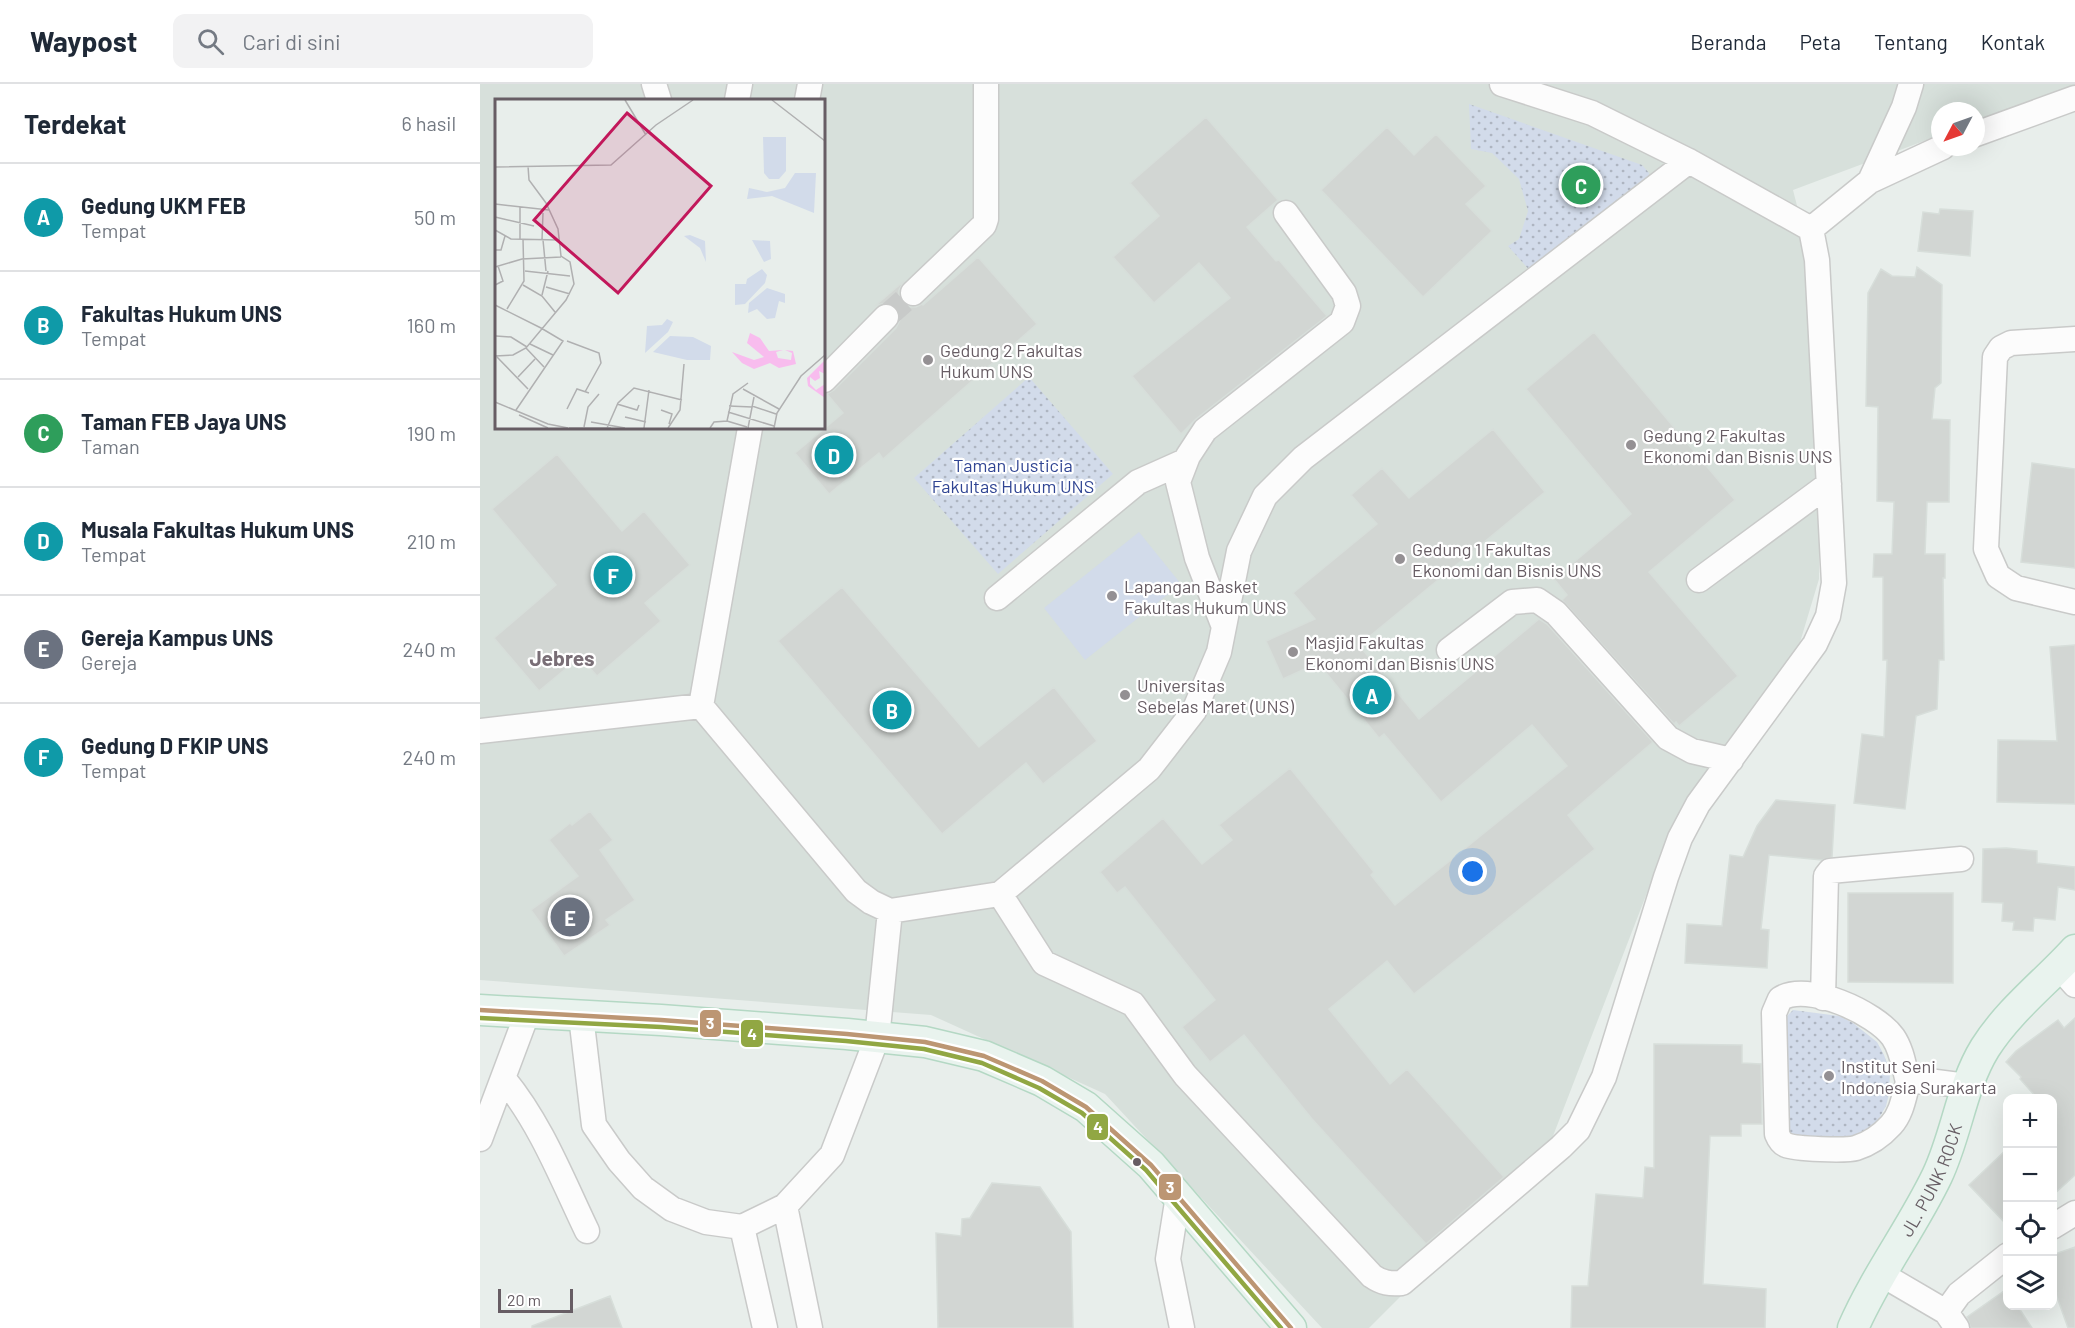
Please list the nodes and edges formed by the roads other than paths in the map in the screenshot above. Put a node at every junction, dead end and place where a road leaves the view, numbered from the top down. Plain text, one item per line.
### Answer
1 (654, 84) edge
2 (740, 84) edge
3 (810, 84) edge
4 (987, 84) edge
5 (1502, 84) edge
6 (1911, 84) edge
7 (2075, 98) edge
8 (659, 99) edge
9 (737, 99) edge
10 (807, 99) edge
11 (1985, 131) edge
12 (1931, 153) edge
13 (1689, 161) junction
14 (1870, 181) junction
15 (1286, 213) dead end
16 (1811, 229) junction
17 (913, 292) tunnel mouth
18 (886, 317) tunnel mouth
19 (2075, 339) edge
20 (825, 379) edge
21 (750, 429) edge
22 (1185, 461) junction
23 (1829, 484) junction
24 (1699, 580) dead end
25 (997, 598) dead end
26 (2075, 602) edge
27 (1224, 627) junction
28 (1449, 650) dead end
29 (701, 706) junction
30 (480, 731) edge
31 (1731, 760) junction
32 (1961, 859) dead end
33 (999, 894) junction
34 (890, 911) junction
35 (2070, 967) edge
36 (1823, 998) junction
37 (480, 1010) edge
38 (528, 1014) junction
39 (581, 1016) junction
40 (877, 1038) junction
41 (504, 1079) junction
42 (1908, 1082) junction
43 (1967, 1086) junction
44 (480, 1139) edge
45 (1178, 1196) junction
46 (785, 1206) junction
47 (2075, 1213) edge
48 (2057, 1224) edge
49 (742, 1227) junction
50 (587, 1231) dead end
51 (2006, 1256) edge
52 (1881, 1274) junction
53 (1951, 1320) edge
54 (765, 1328) edge
55 (810, 1328) edge
56 (1182, 1328) edge
57 (1291, 1328) edge
58 (1853, 1328) edge

1 - 8 street
2 - 9 street
3 - 10 street
4 - 17 street
5 - 13 street
6 - 14 street
7 - 11 street
12 - 14 street
13 - 16 street
13 - 27 street
14 - 16 street
15 - 22 street
16 - 23 street
18 - 20 street
19 - 26 street
21 - 29 street
22 - 25 street
22 - 27 street
23 - 24 street
23 - 31 street
27 - 33 street
28 - 31 street
29 - 30 street
29 - 34 street
31 - 33 street
32 - 36 street
33 - 34 street
34 - 40 street
35 - 43 main road, JL. PUNK ROCK
36 - 42 street
36 - 42 street
37 - 38 main road
38 - 39 main road
38 - 41 street
39 - 40 main road
39 - 49 street
40 - 45 main road
40 - 46 street
41 - 44 street
41 - 50 street
42 - 43 street
43 - 52 main road, JL. PUNK ROCK
45 - 56 street
45 - 57 main road
46 - 49 street
46 - 55 street
47 - 48 street
49 - 54 street
51 - 53 street
52 - 53 street
52 - 58 main road, JL. PUNK ROCK

